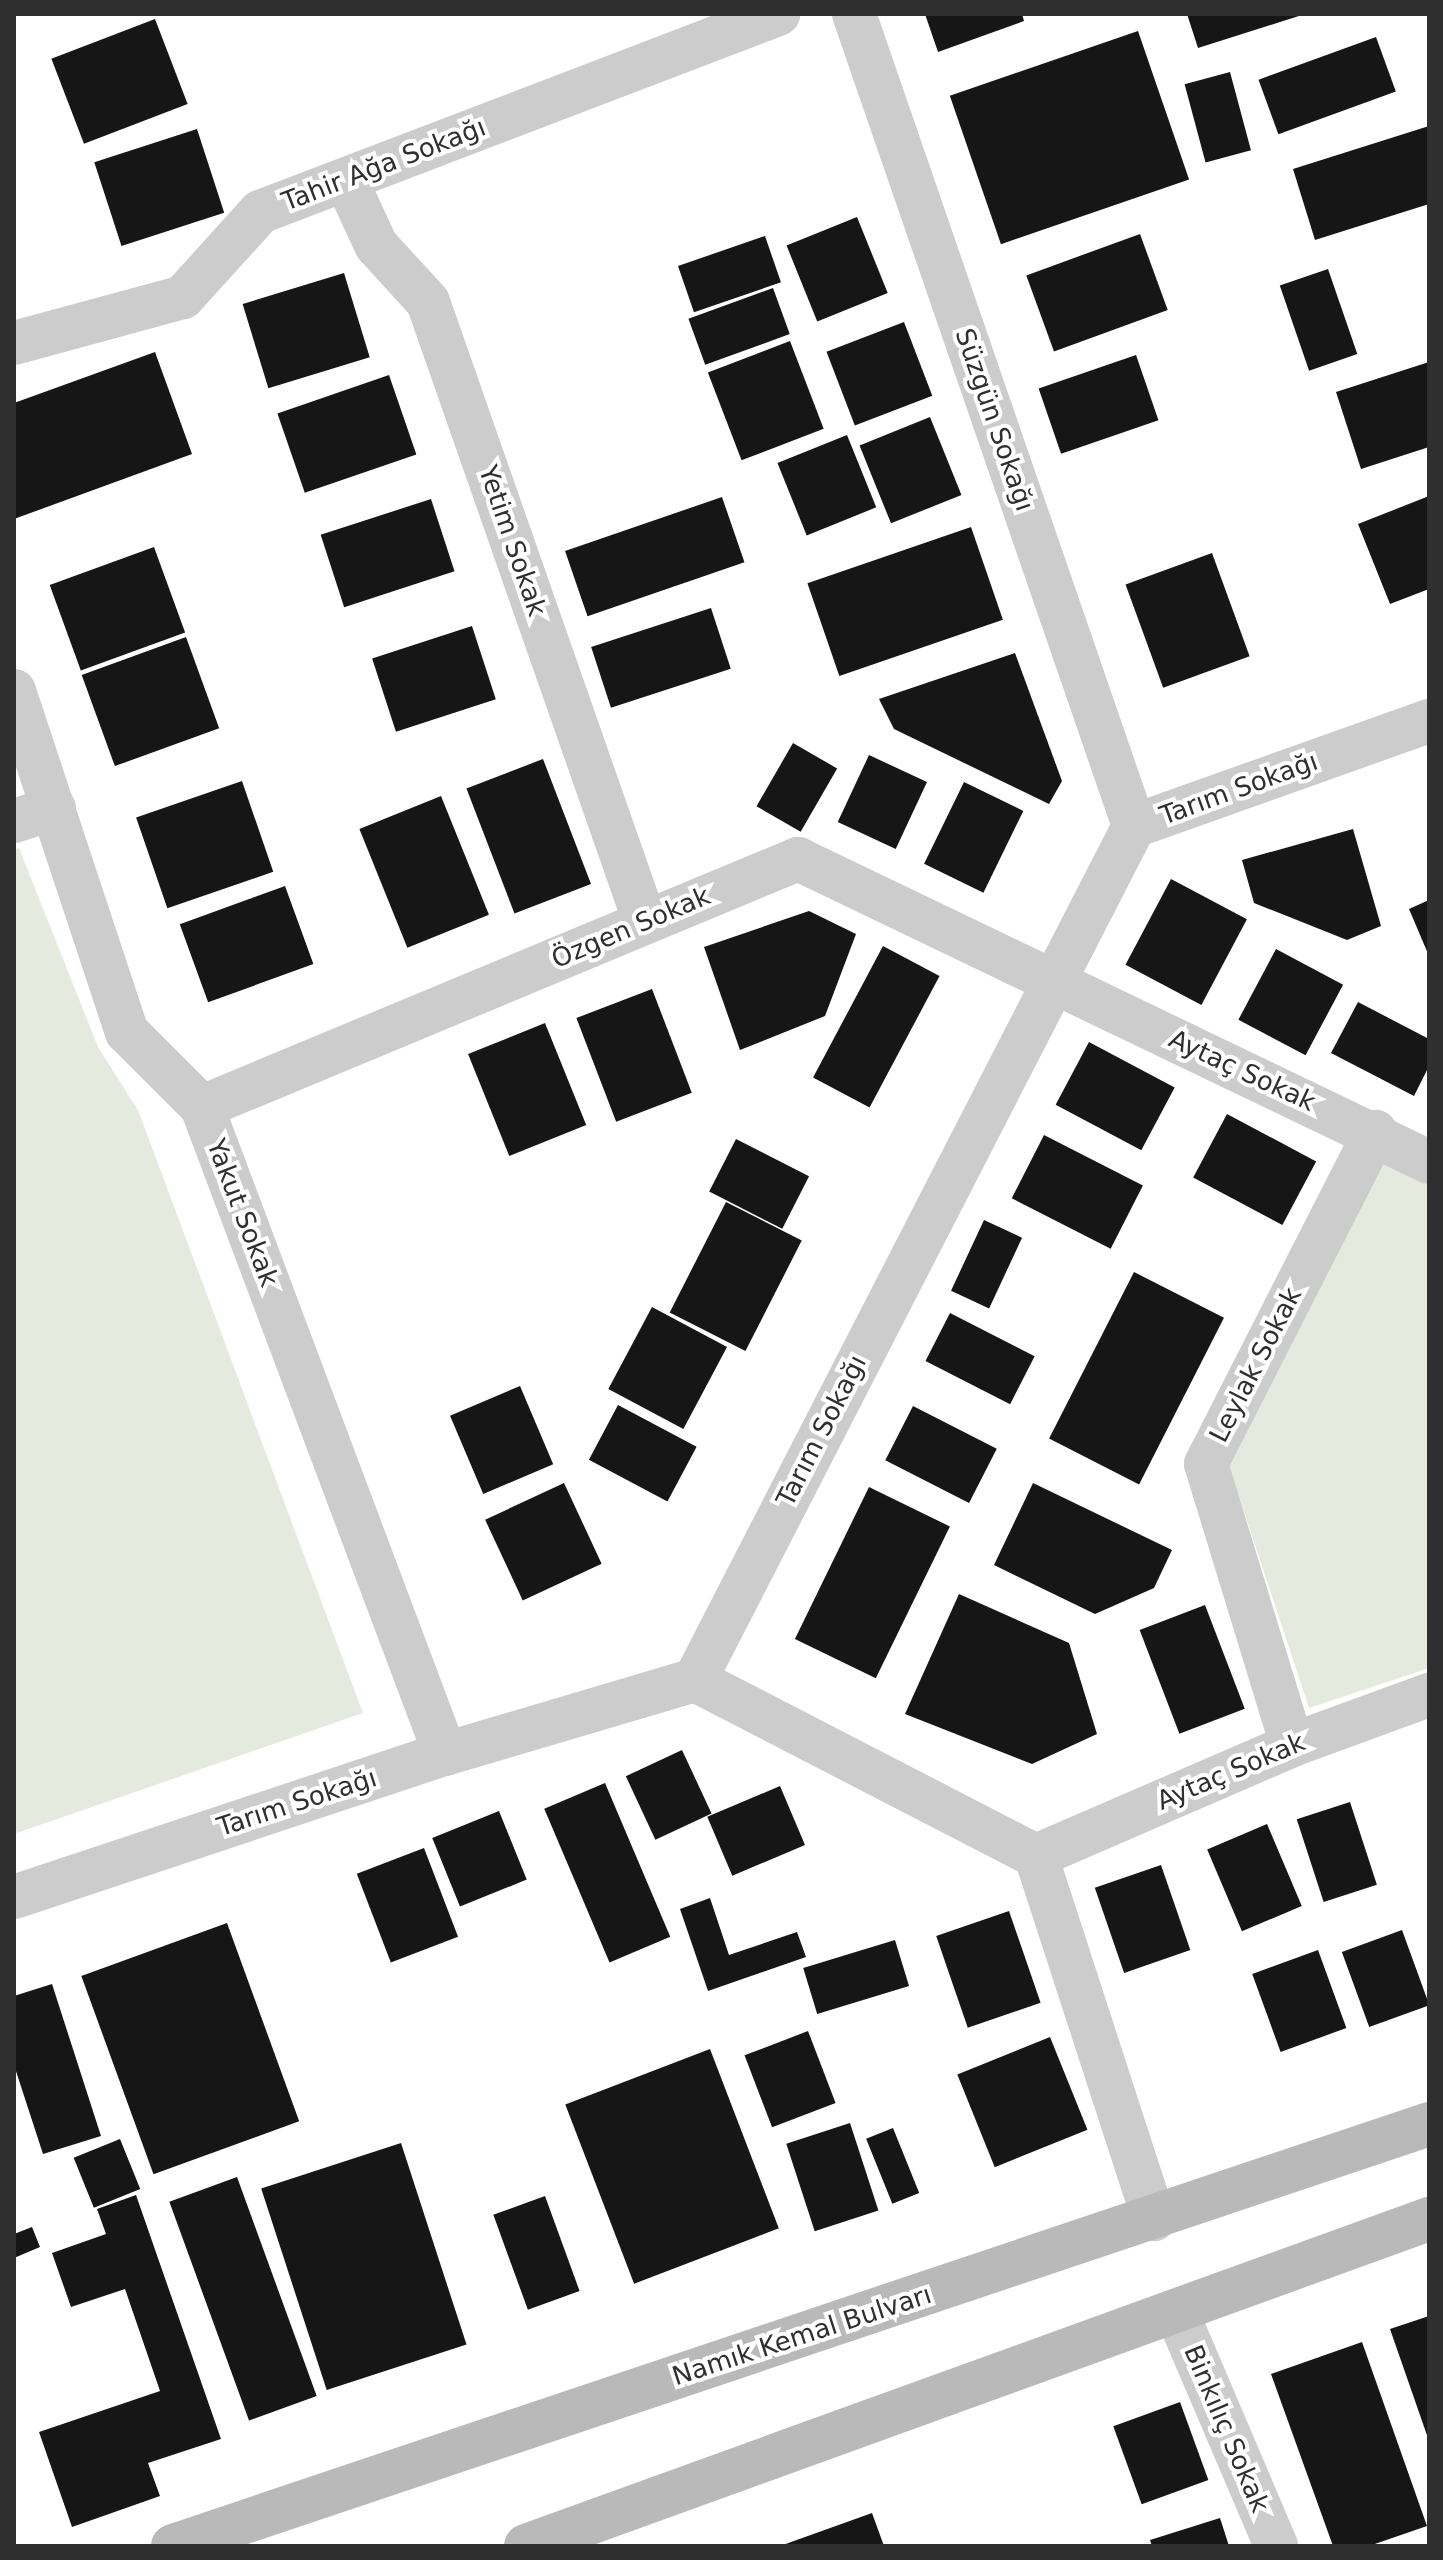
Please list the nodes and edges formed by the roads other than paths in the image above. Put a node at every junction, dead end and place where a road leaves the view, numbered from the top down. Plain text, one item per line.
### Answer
1 (778, 14) edge
2 (854, 14) edge
3 (346, 180) junction
4 (14, 343) edge
5 (14, 691) edge
6 (1429, 721) edge
7 (34, 814) edge
8 (1134, 826) junction
9 (645, 922) junction
10 (1053, 983) junction
11 (202, 1107) junction
12 (1375, 1132) junction
13 (1429, 1162) edge
14 (695, 1680) junction
15 (1429, 1695) edge
16 (1292, 1745) junction
17 (445, 1754) junction
18 (1036, 1856) junction
19 (14, 1897) edge
20 (1429, 2124) edge
21 (1154, 2219) junction
22 (1429, 2219) edge
23 (1176, 2311) junction
24 (173, 2546) edge
25 (526, 2546) edge
26 (1276, 2546) edge

1 - 3 street, Tahir Ağa Sokağı
2 - 8 street, Süzgün Sokağı
3 - 4 street, Tahir Ağa Sokağı
3 - 9 street, Yetim Sokak
5 - 7 street, Yakut Sokak
6 - 8 street, Tarım Sokağı
7 - 11 street, Yakut Sokak
8 - 10 street, Tarım Sokağı
9 - 10 street, Özgen Sokak
9 - 11 street, Özgen Sokak
10 - 12 street, Aytaç Sokak
10 - 14 street, Tarım Sokağı
11 - 17 street, Yakut Sokak
12 - 13 street, Aytaç Sokak
12 - 16 street, Leylak Sokak
14 - 17 street, Tarım Sokağı
14 - 18 street
15 - 16 street, Aytaç Sokak
16 - 18 street, Aytaç Sokak
17 - 19 street, Tarım Sokağı
18 - 21 street
20 - 21 main road, Namık Kemal Bulvarı
21 - 24 main road, Namık Kemal Bulvarı
22 - 23 main road
23 - 25 main road
23 - 26 street, Binkılıç Sokak

